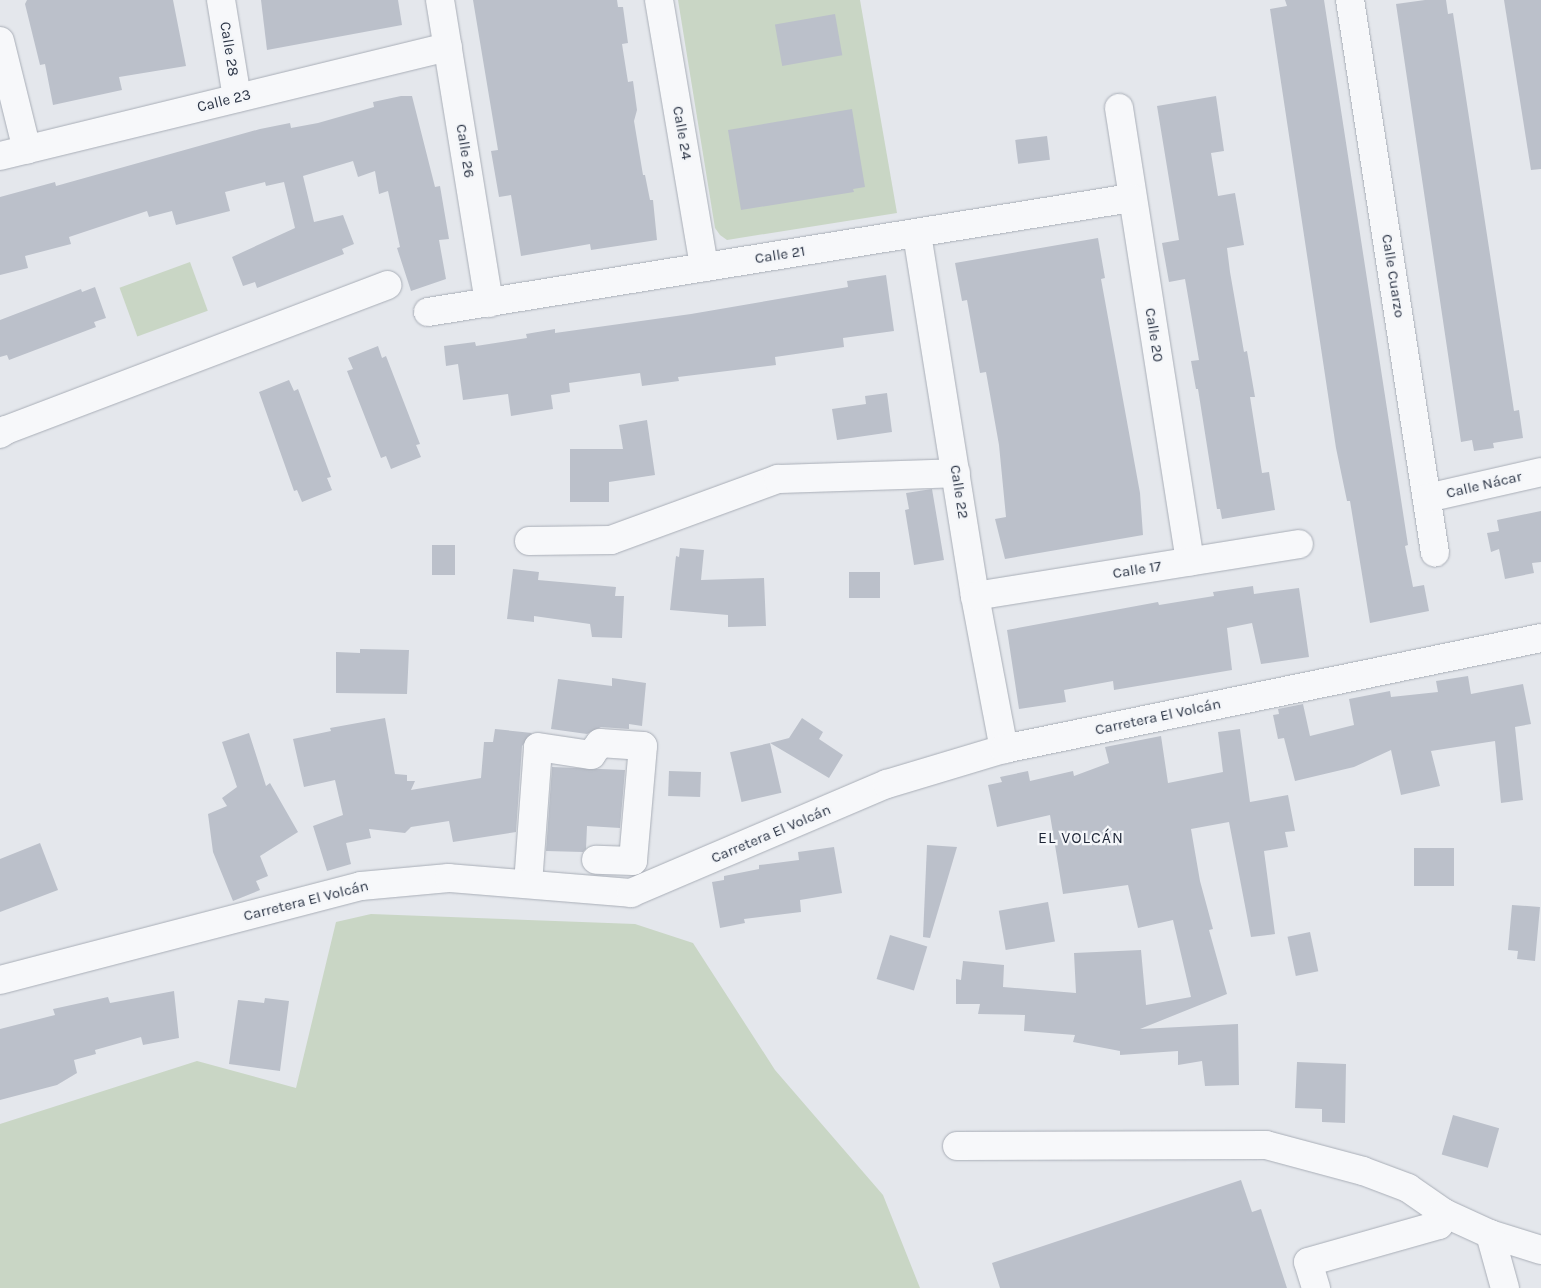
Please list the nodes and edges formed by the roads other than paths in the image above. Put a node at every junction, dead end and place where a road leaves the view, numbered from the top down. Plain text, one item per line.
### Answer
1 (221, 0) edge
2 (440, 0) edge
3 (659, 0) edge
4 (1350, 0) edge
5 (0, 41) edge
6 (448, 47) junction
7 (237, 98) junction
8 (1119, 108) dead end
9 (27, 150) junction
10 (0, 156) edge
11 (1132, 198) junction
12 (917, 234) junction
13 (704, 267) junction
14 (386, 285) dead end
15 (489, 302) junction
16 (428, 312) dead end
17 (0, 434) edge
18 (1541, 472) edge
19 (956, 473) junction
20 (1427, 498) junction
21 (528, 541) dead end
22 (1299, 544) dead end
23 (1435, 552) dead end
24 (1190, 561) junction
25 (975, 596) junction
26 (1541, 638) edge
27 (1004, 749) junction
28 (528, 884) junction
29 (620, 892) junction
30 (0, 980) edge
31 (957, 1146) dead end
32 (1444, 1213) junction
33 (1490, 1234) junction
34 (1541, 1250) edge
35 (1316, 1288) edge
36 (1505, 1288) edge

1 - 7 street, Calle 28
2 - 6 street, Calle 26
3 - 13 street, Calle 24
4 - 20 street, Calle Cuarzo
5 - 9 street
6 - 7 street, Calle 23
6 - 15 street, Calle 26
7 - 9 street, Calle 23
8 - 11 street, Calle 20
9 - 10 street, Calle 23
11 - 12 street, Calle 21
11 - 24 street, Calle 20
12 - 13 street, Calle 21
12 - 19 street, Calle 22
13 - 15 street, Calle 21
14 - 17 street
15 - 16 street, Calle 21
18 - 20 street, Calle Nácar
19 - 21 street
19 - 25 street, Calle 22
20 - 23 street, Calle Cuarzo
22 - 24 street, Calle 17
24 - 25 street, Calle 17
25 - 27 street, Calle 22
26 - 27 street, Carretera El Volcán
27 - 29 street, Carretera El Volcán
28 - 29 street, Carretera El Volcán
28 - 29 street
28 - 30 street, Carretera El Volcán
31 - 32 street
32 - 33 street
32 - 35 street
33 - 34 street
33 - 36 street

